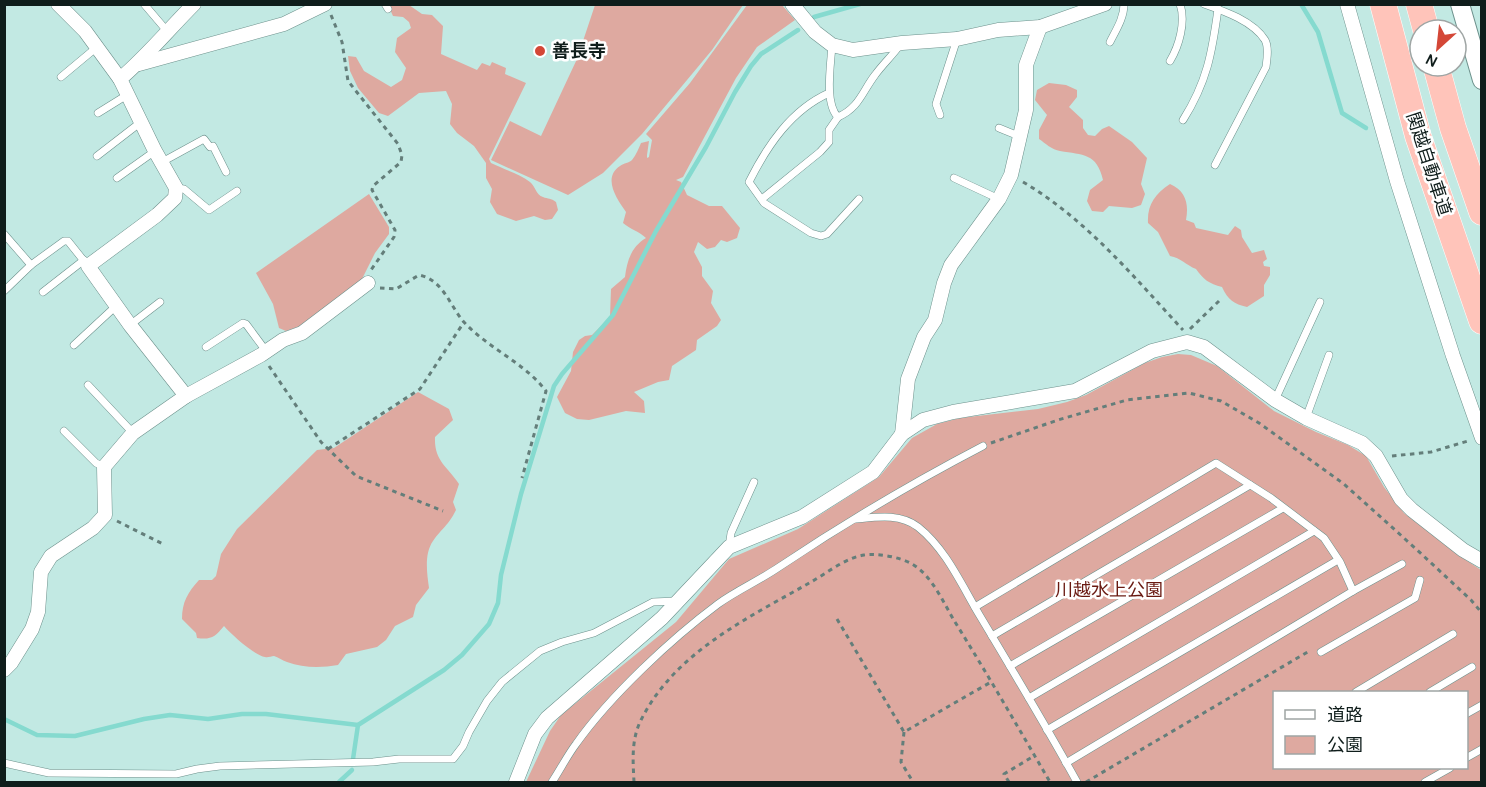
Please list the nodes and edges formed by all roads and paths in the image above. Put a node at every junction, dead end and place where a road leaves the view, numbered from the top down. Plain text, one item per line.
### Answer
1 (58, 4) edge
2 (144, 4) edge
3 (194, 4) edge
4 (792, 4) edge
5 (1105, 4) edge
6 (1124, 4) edge
7 (1180, 4) edge
8 (1204, 4) edge
9 (1347, 4) edge
10 (1383, 4) edge
11 (1460, 4) edge
12 (328, 9) edge
13 (1218, 9) junction
14 (1040, 27) junction
15 (167, 31) junction
16 (957, 39) junction
17 (1110, 42) dead end
18 (902, 43) junction
19 (832, 45) junction
20 (97, 47) junction
21 (1170, 61) dead end
22 (137, 64) junction
23 (61, 77) dead end
24 (1439, 78) edge
25 (120, 79) junction
26 (1482, 80) edge
27 (829, 93) junction
28 (127, 95) junction
29 (98, 113) dead end
30 (940, 116) dead end
31 (838, 117) junction
32 (1183, 120) dead end
33 (141, 122) junction
34 (999, 128) dead end
35 (1021, 137) junction
36 (97, 156) dead end
37 (158, 156) junction
38 (1215, 165) dead end
39 (226, 171) dead end
40 (1011, 175) junction
41 (117, 178) dead end
42 (954, 178) dead end
43 (176, 188) junction
44 (237, 191) dead end
45 (762, 199) junction
46 (859, 199) dead end
47 (999, 199) junction
48 (1482, 212) edge
49 (4, 234) edge
50 (86, 263) junction
51 (31, 265) junction
52 (368, 283) junction
53 (4, 291) edge
54 (43, 292) dead end
55 (1220, 301) dead end
56 (160, 302) dead end
57 (1320, 302) dead end
58 (116, 306) junction
59 (1482, 321) edge
60 (464, 322) junction
61 (130, 325) junction
62 (74, 345) dead end
63 (206, 347) dead end
64 (263, 353) junction
65 (1329, 355) dead end
66 (88, 385) dead end
67 (186, 396) junction
68 (1275, 400) junction
69 (1306, 418) junction
70 (64, 431) dead end
71 (133, 434) junction
72 (902, 434) junction
73 (1481, 437) edge
74 (983, 446) joint
75 (328, 449) junction
76 (1376, 456) junction
77 (105, 467) junction
78 (522, 478) dead end
79 (754, 482) dead end
80 (1250, 485) junction
81 (1283, 508) junction
82 (442, 511) dead end
83 (105, 515) junction
84 (853, 519) junction
85 (1314, 531) junction
86 (163, 544) dead end
87 (729, 547) junction
88 (1338, 560) junction
89 (1482, 561) edge
90 (1402, 564) dead end
91 (1420, 580) dead end
92 (1353, 591) junction
93 (676, 601) junction
94 (975, 607) junction
95 (1482, 613) edge
96 (837, 619) dead end
97 (1453, 634) dead end
98 (992, 636) junction
99 (1312, 649) dead end
100 (1321, 652) dead end
101 (1010, 666) junction
102 (1472, 667) dead end
103 (4, 670) edge
104 (991, 682) junction
105 (1359, 691) edge
106 (1433, 691) edge
107 (1029, 698) junction
108 (1482, 705) edge
109 (1468, 713) edge
110 (1047, 730) junction
111 (904, 732) junction
112 (1482, 749) edge
113 (1035, 756) junction
114 (1468, 757) edge
115 (4, 763) edge
116 (1066, 763) junction
117 (1448, 769) edge
118 (176, 774) junction
119 (174, 783) edge
120 (516, 783) edge
121 (552, 783) edge
122 (634, 783) edge
123 (913, 783) edge
124 (1010, 783) edge
125 (1050, 783) edge
126 (1077, 783) edge
127 (1085, 783) edge
128 (1425, 783) edge

1 - 20 street
2 - 15 lane
3 - 15 street
4 - 19 street
5 - 14 street
6 - 17 lane
7 - 21 lane
8 - 13 lane
9 - 73 street
10 - 59 highway, 関越自動車道
11 - 26 street
12 - 22 street
12 - 52 path
13 - 32 lane
13 - 38 lane
14 - 16 street
14 - 35 street
15 - 22 street
16 - 18 street
16 - 30 lane
18 - 19 street
18 - 31 lane
19 - 27 lane
20 - 23 lane
20 - 25 street
22 - 25 street
24 - 48 highway, 関越自動車道
25 - 28 street
27 - 31 lane
27 - 45 lane
28 - 29 lane
28 - 33 street
31 - 45 lane
33 - 36 lane
33 - 37 street
34 - 35 lane
35 - 40 street
37 - 39 lane
37 - 41 lane
37 - 43 street
40 - 47 street
40 - 55 path
42 - 47 lane
43 - 44 lane
43 - 50 street
45 - 46 lane
47 - 72 street
49 - 51 lane
50 - 51 lane
50 - 54 lane
50 - 58 street
51 - 53 lane
52 - 60 path
52 - 64 street
56 - 61 lane
57 - 68 lane
58 - 61 street
58 - 62 lane
60 - 75 path
60 - 78 path
61 - 67 street
63 - 64 lane
64 - 67 street
64 - 75 path
65 - 69 lane
66 - 71 lane
67 - 71 street
68 - 69 street
68 - 72 street
69 - 76 street
70 - 77 lane
71 - 77 street
72 - 87 street
73 - 76 path
74 - 84 lane
74 - 95 path
75 - 82 path
76 - 89 street
77 - 83 street
79 - 87 lane
80 - 81 lane
80 - 94 lane
80 - 98 lane
81 - 85 lane
81 - 101 lane
83 - 86 path
83 - 103 street
84 - 94 lane
84 - 121 lane
85 - 88 lane
85 - 107 lane
87 - 93 street
88 - 92 lane
88 - 110 lane
90 - 92 lane
91 - 100 lane
92 - 116 lane
93 - 118 lane
93 - 120 street
94 - 98 lane
96 - 111 path
97 - 105 lane
98 - 101 lane
99 - 127 path
101 - 107 lane
102 - 106 lane
104 - 111 path
104 - 113 path
104 - 122 path
107 - 110 lane
108 - 109 lane
110 - 116 lane
111 - 123 path
112 - 114 lane
113 - 124 path
113 - 125 path
115 - 118 lane
116 - 126 lane
117 - 128 lane
118 - 119 lane

